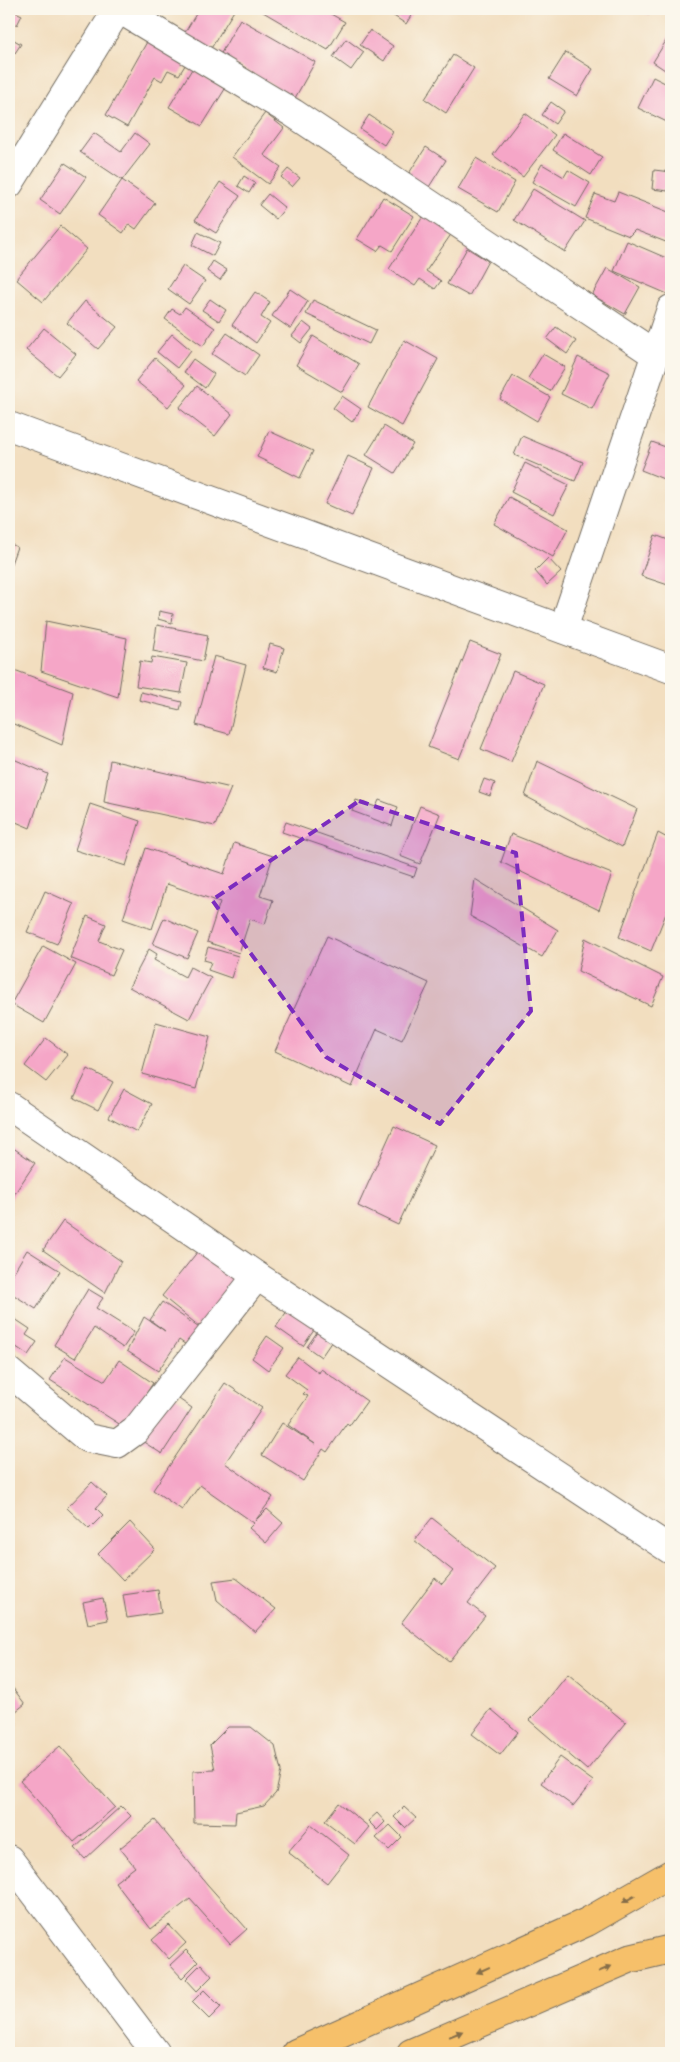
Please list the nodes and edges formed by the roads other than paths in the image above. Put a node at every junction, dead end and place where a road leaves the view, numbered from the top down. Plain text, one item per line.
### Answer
1 (119, 9) edge
2 (10, 181) edge
3 (671, 309) edge
4 (656, 355) junction
5 (9, 426) edge
6 (563, 629) junction
7 (671, 669) edge
8 (9, 1106) edge
9 (257, 1276) junction
10 (9, 1372) edge
11 (671, 1550) edge
12 (9, 1859) edge
13 (671, 1874) edge
14 (671, 1949) edge
15 (156, 2053) edge
16 (296, 2053) edge
17 (411, 2053) edge

1 - 2 street
1 - 4 street
3 - 4 street
4 - 6 street
5 - 6 street
6 - 7 street
8 - 9 street
9 - 10 street
9 - 11 street
12 - 15 street
13 -> 16 main road
17 -> 14 main road

